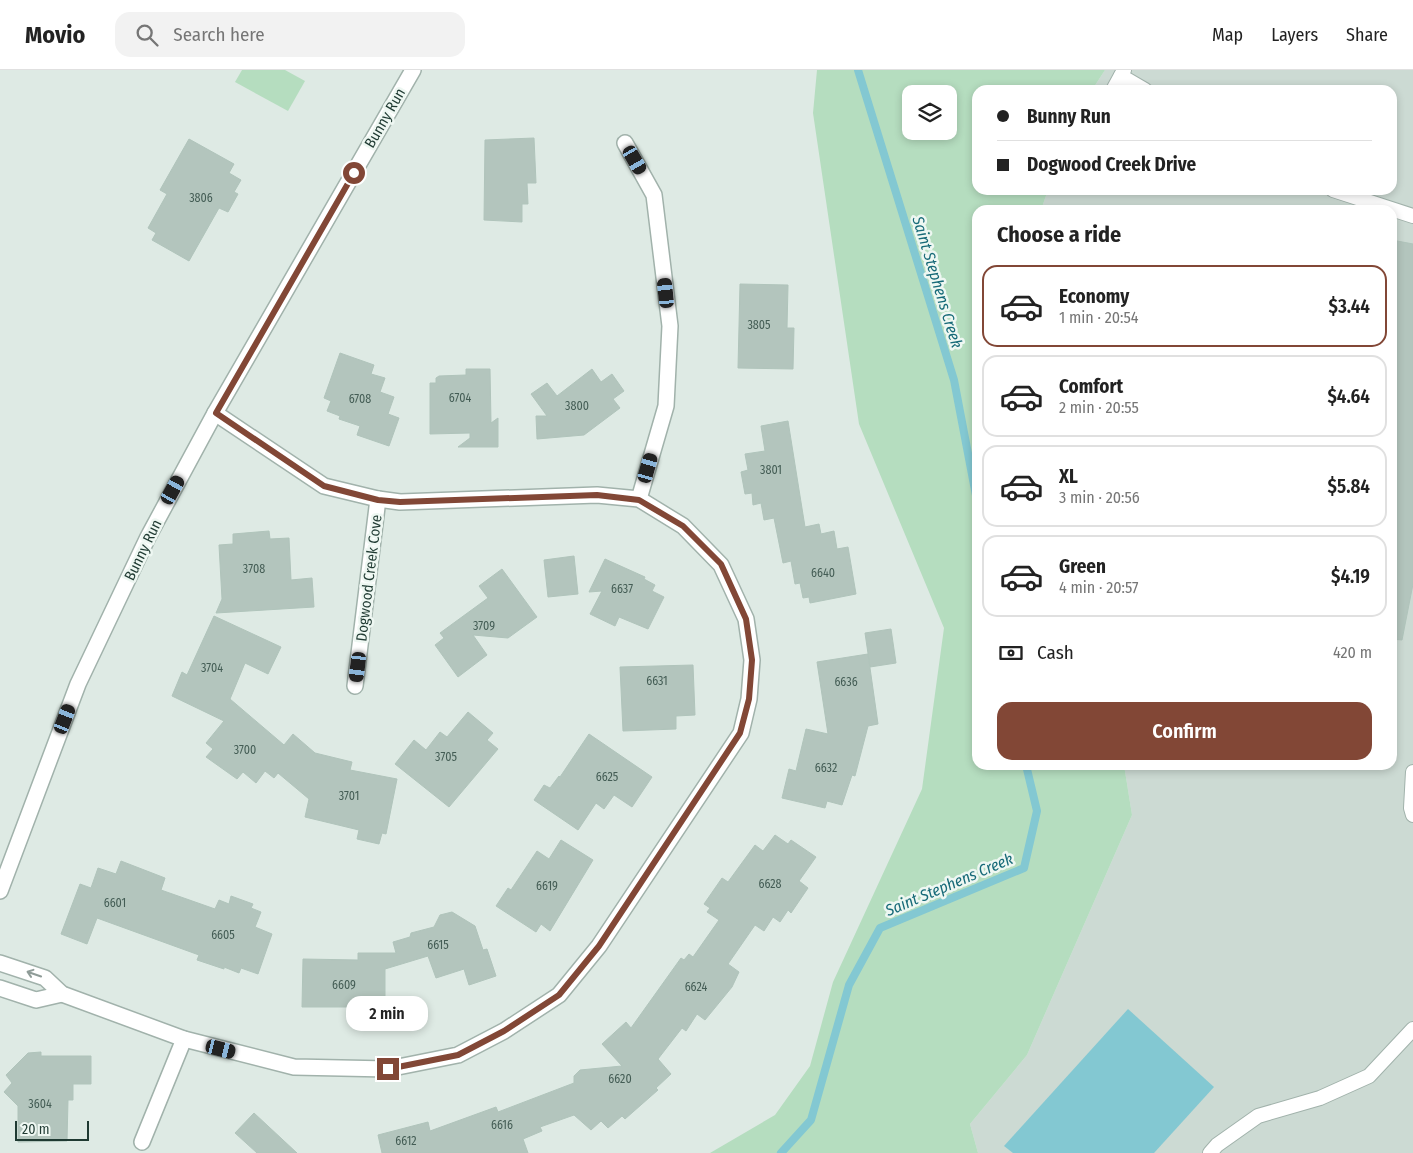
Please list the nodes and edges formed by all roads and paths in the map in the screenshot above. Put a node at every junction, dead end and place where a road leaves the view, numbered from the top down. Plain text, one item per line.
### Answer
1 (413, 70) edge
2 (1123, 73) edge
3 (1116, 85) edge
4 (1139, 85) edge
5 (625, 143) dead end
6 (1348, 195) edge
7 (1379, 205) edge
8 (1397, 211) edge
9 (1413, 216) edge
10 (216, 413) junction
11 (378, 500) junction
12 (639, 500) junction
13 (355, 686) dead end
14 (1413, 772) edge
15 (1413, 815) edge
16 (0, 891) edge
17 (0, 963) edge
18 (0, 988) edge
19 (62, 994) junction
20 (1413, 1029) edge
21 (184, 1039) junction
22 (142, 1142) dead end
23 (1210, 1153) edge

1 - 10 street, Bunny Run
2 - 3 lane
2 - 4 lane
5 - 12 street
6 - 7 lane
8 - 9 lane
10 - 11 street
10 - 16 street, Bunny Run
11 - 12 street
11 - 13 street, Dogwood Creek Cove
12 - 21 street
14 - 15 lane
19 -> 17 street
18 - 19 street
19 - 21 street
20 - 23 lane
21 - 22 street

